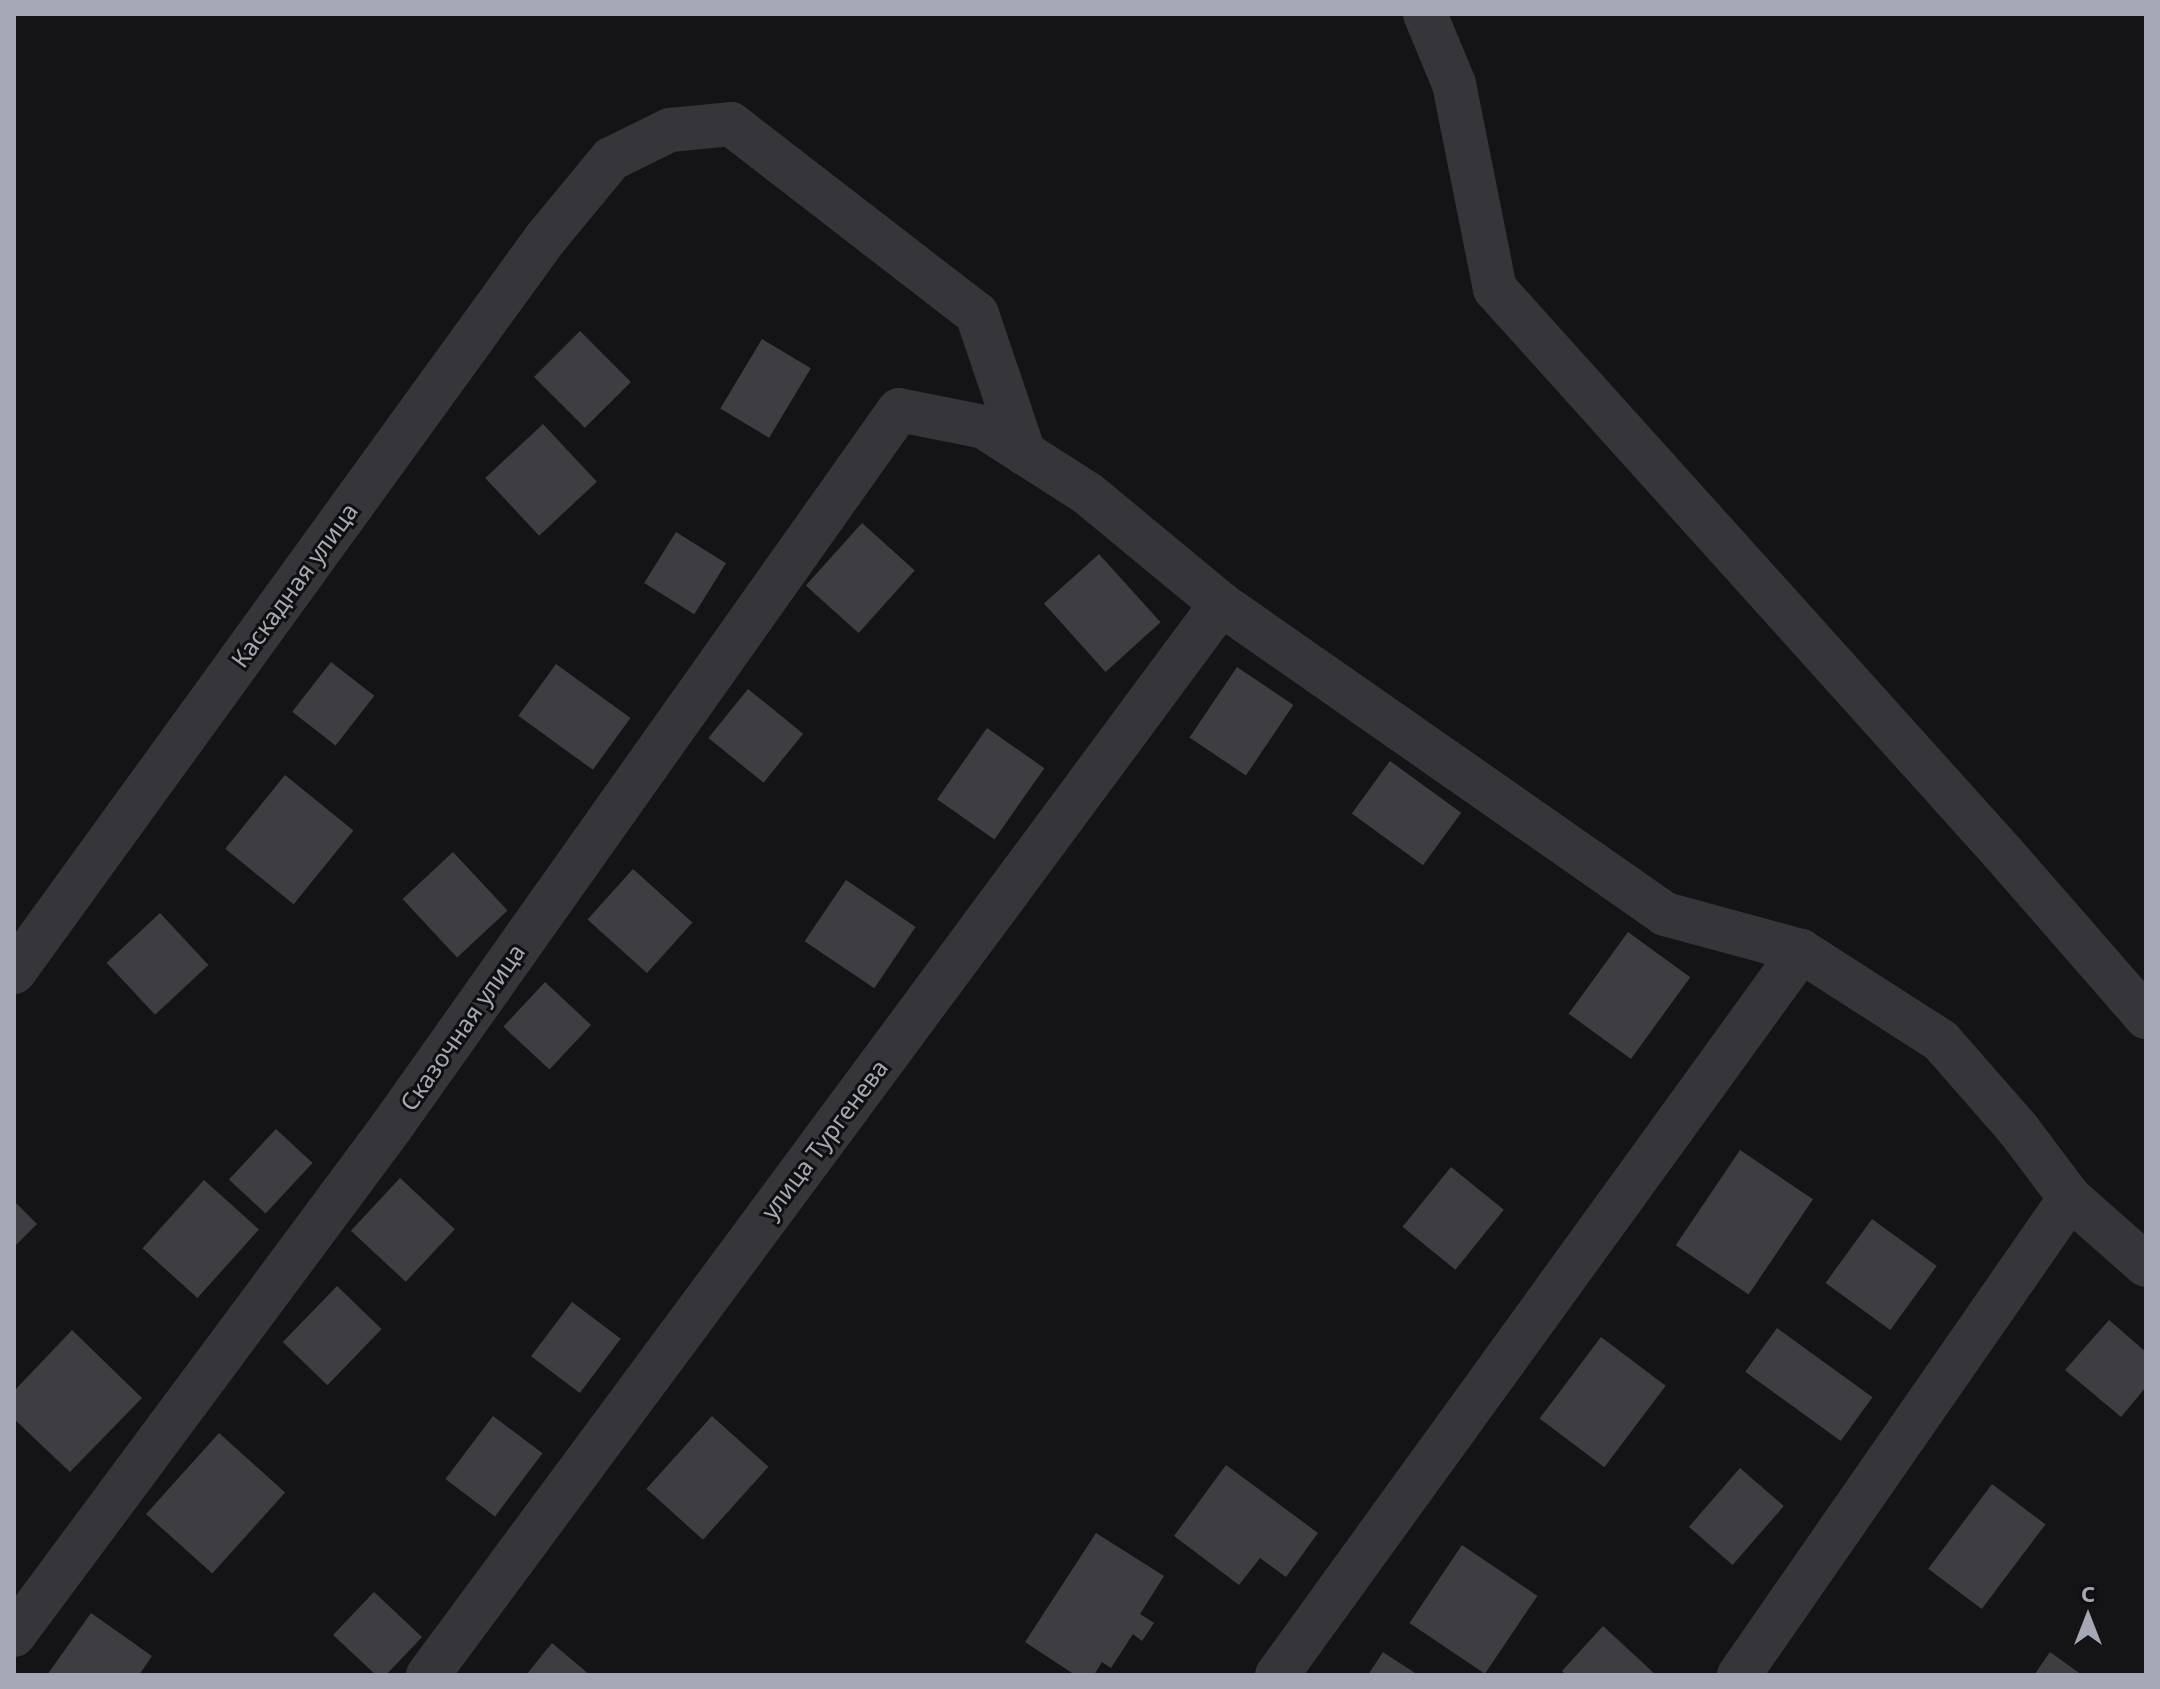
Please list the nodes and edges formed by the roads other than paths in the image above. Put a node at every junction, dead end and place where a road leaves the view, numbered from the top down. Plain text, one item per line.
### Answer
1 (1425, 14) edge
2 (1024, 453) junction
3 (1221, 604) junction
4 (1801, 951) junction
5 (14, 972) edge
6 (2146, 1017) edge
7 (2070, 1198) junction
8 (2146, 1265) edge
9 (14, 1635) edge
10 (428, 1675) edge
11 (1277, 1675) edge
12 (1739, 1675) edge

1 - 6 street
2 - 3 street
2 - 5 street, Каскадная улица
2 - 9 street, Сказочная улица
3 - 4 street
3 - 10 street, улица Тургенева
4 - 7 street
4 - 11 street
7 - 8 street
7 - 12 street

